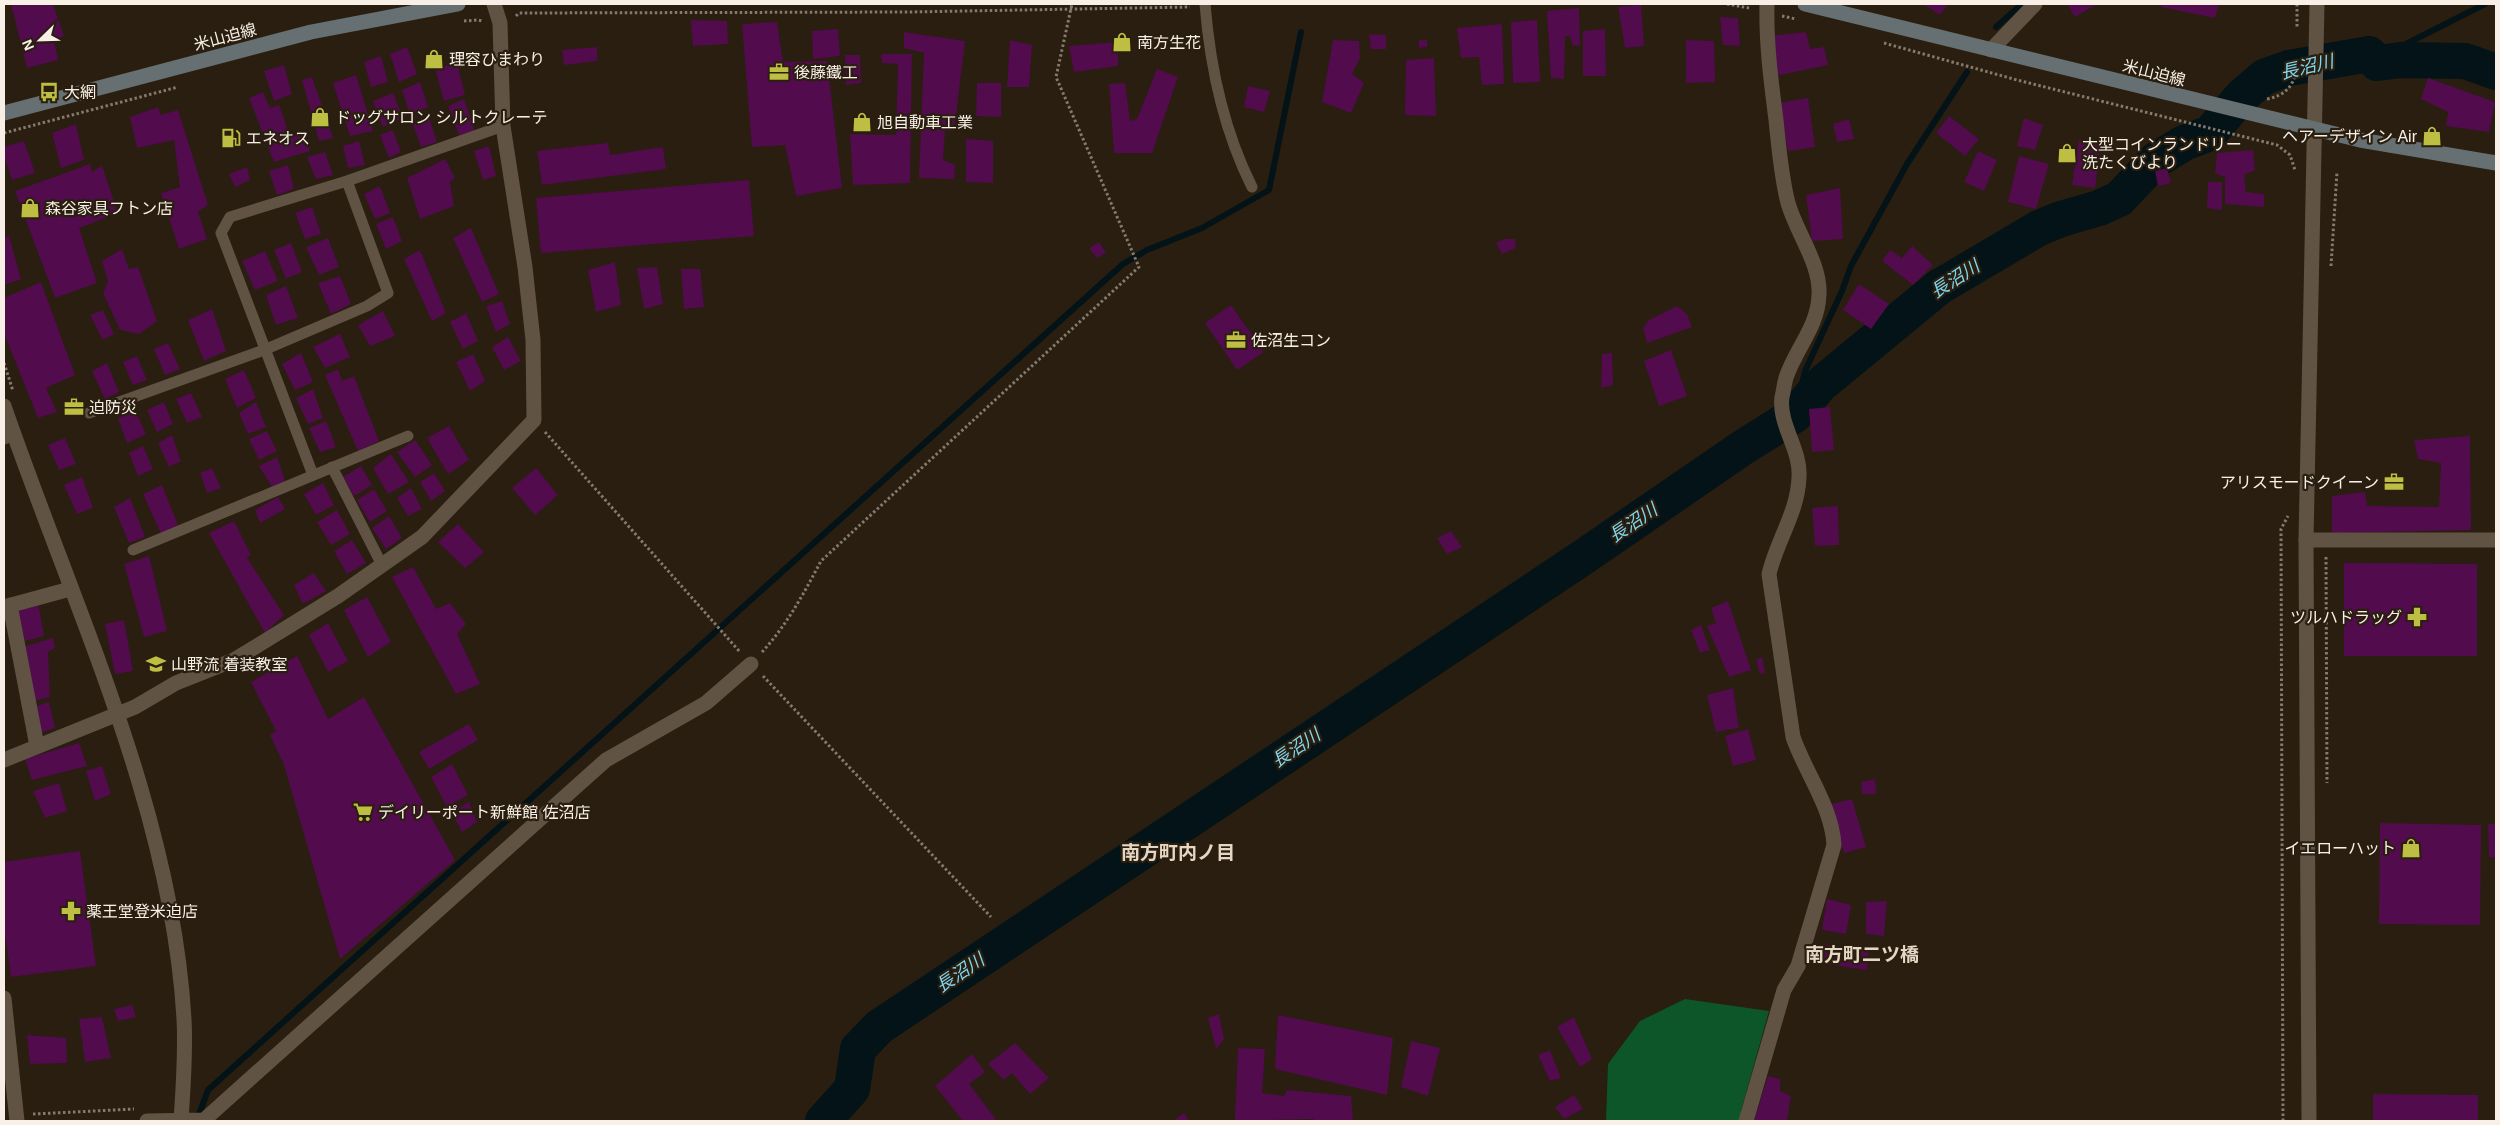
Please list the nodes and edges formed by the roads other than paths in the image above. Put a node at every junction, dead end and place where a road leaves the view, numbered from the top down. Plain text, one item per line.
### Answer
1 (458, 4) edge
2 (494, 4) edge
3 (1205, 4) edge
4 (1805, 4) edge
5 (2035, 4) edge
6 (2317, 4) edge
7 (1767, 8) edge
8 (1991, 50) junction
9 (4, 113) edge
10 (502, 126) junction
11 (2316, 130) junction
12 (2496, 163) edge
13 (347, 181) junction
14 (1252, 186) dead end
15 (264, 350) junction
16 (4, 406) edge
17 (89, 413) dead end
18 (9, 435) edge
19 (408, 436) dead end
20 (332, 467) junction
21 (313, 475) junction
22 (2306, 540) junction
23 (2496, 540) edge
24 (134, 550) dead end
25 (382, 565) junction
26 (70, 589) junction
27 (7, 606) edge
28 (748, 661) road end
29 (117, 714) junction
30 (37, 746) junction
31 (4, 760) edge
32 (4, 998) edge
33 (143, 1115) edge
34 (17, 1118) edge
35 (181, 1121) edge
36 (1746, 1121) edge
37 (2309, 1121) edge

1 - 9 main road, 米山迫線
2 - 10 street
3 - 14 lane
4 - 8 main road, 米山迫線
5 - 8 street
6 - 11 street
7 - 36 street
8 - 11 main road, 米山迫線
10 - 13 lane
10 - 25 street
11 - 12 main road, 米山迫線
11 - 22 street
13 - 15 lane
13 - 15 lane
15 - 17 lane
15 - 21 lane
16 - 18 street
18 - 26 street
19 - 20 lane
20 - 21 lane
20 - 25 lane
21 - 24 lane
22 - 23 street
22 - 37 street
25 - 29 street
26 - 27 street
26 - 29 street
27 - 30 street
28 - 35 street
29 - 30 street
29 - 35 street
30 - 31 street
32 - 34 street
33 - 35 street

